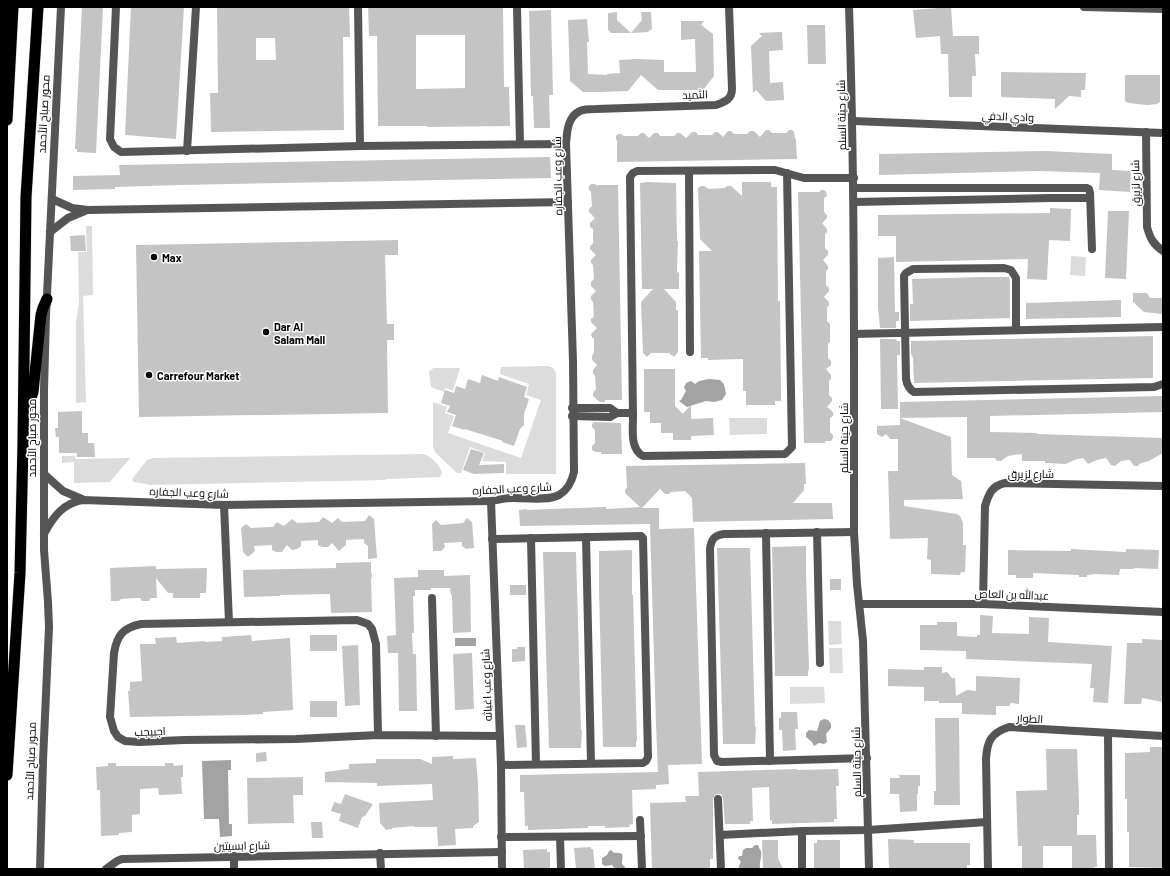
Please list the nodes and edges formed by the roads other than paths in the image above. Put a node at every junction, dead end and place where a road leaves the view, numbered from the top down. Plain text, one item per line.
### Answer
1 (13, 7) edge
2 (38, 7) edge
3 (61, 7) edge
4 (116, 7) edge
5 (196, 7) edge
6 (358, 7) edge
7 (516, 7) edge
8 (729, 7) edge
9 (849, 7) edge
10 (1084, 7) edge
11 (1163, 9) edge
12 (571, 118) joint
13 (7, 120) edge
14 (853, 121) junction
15 (1146, 132) junction
16 (1163, 133) edge
17 (520, 144) junction
18 (566, 144) junction
19 (360, 146) junction
20 (187, 151) junction
21 (689, 171) junction
22 (787, 173) junction
23 (854, 178) junction
24 (854, 188) junction
25 (1090, 198) junction
26 (52, 199) junction
27 (568, 202) junction
28 (854, 202) junction
29 (88, 210) junction
30 (50, 232) junction
31 (1092, 249) dead end
32 (1163, 251) edge
33 (47, 299) junction
34 (1163, 327) edge
35 (1016, 330) junction
36 (904, 333) junction
37 (854, 334) junction
38 (690, 352) dead end
39 (1163, 384) edge
40 (572, 412) junction
41 (633, 413) junction
42 (24, 416) junction
43 (44, 474) junction
44 (1163, 486) edge
45 (83, 500) junction
46 (491, 501) junction
47 (224, 505) junction
48 (817, 532) junction
49 (854, 532) junction
50 (766, 533) junction
51 (44, 534) junction
52 (586, 537) junction
53 (531, 538) junction
54 (492, 540) junction
55 (432, 598) dead end
56 (860, 604) junction
57 (983, 604) junction
58 (1163, 612) edge
59 (229, 622) junction
60 (820, 663) dead end
61 (1108, 733) junction
62 (378, 735) junction
63 (436, 736) junction
64 (499, 736) junction
65 (1163, 736) edge
66 (867, 758) junction
67 (770, 761) junction
68 (591, 763) junction
69 (536, 764) junction
70 (501, 765) junction
71 (7, 775) edge
72 (718, 799) dead end
73 (640, 820) dead end
74 (987, 822) junction
75 (868, 830) junction
76 (802, 831) junction
77 (720, 835) junction
78 (641, 836) junction
79 (501, 837) junction
80 (560, 837) junction
81 (502, 852) junction
82 (380, 853) junction
83 (234, 856) junction
84 (40, 869) edge
85 (106, 869) edge
86 (234, 869) edge
87 (381, 869) edge
88 (502, 869) edge
89 (561, 869) edge
90 (642, 869) edge
91 (722, 869) edge
92 (802, 869) edge
93 (869, 869) edge
94 (988, 869) edge
95 (1109, 869) edge

1 - 13 highway
2 - 42 highway, محور صباح الأحمد
3 - 26 street, محور صباح الأحمد
4 - 20 street
5 - 20 street
6 - 19 street
7 - 17 street
8 - 12 street, الثميد
9 - 14 street, شارع حينة السلم
10 - 11 street
12 - 18 street, شارع وعب الجفاره
14 - 15 street, وادي الدفي
14 - 23 street, شارع حينة السلم
15 - 16 street, وادي الدفي
15 - 32 street, شارع لزيرق
17 - 18 street
17 - 19 street
18 - 27 street, شارع وعب الجفاره
19 - 20 street
21 - 22 street
21 - 38 street
21 - 41 street
22 - 23 street
22 - 41 street
23 - 24 street, شارع حينة السلم
24 - 25 street
24 - 28 street, شارع حينة السلم
25 - 28 street
25 - 31 street
26 - 29 street
26 - 30 street, محور صباح الأحمد
27 - 29 street
27 - 40 street, شارع وعب الجفاره
28 - 37 street, شارع حينة السلم
29 - 30 street
30 - 33 street, محور صباح الأحمد
33 - 42 highway
33 - 43 street, محور صباح الأحمد
34 - 35 street
35 - 36 street
35 - 36 street
36 - 37 street
36 - 39 street
37 - 49 street, شارع حينة السلم
40 - 41 street
40 - 46 street, شارع وعب الجفاره
42 - 71 highway, محور صباح الأحمد
43 - 45 street, شارع وعب الجفاره
43 - 51 street, محور صباح الأحمد
44 - 57 street, شارع لزيرق
45 - 47 street, شارع وعب الجفاره
45 - 51 street, شارع وعب الجفاره
46 - 47 street, شارع وعب الجفاره
46 - 54 street, شارع وعب اغباثه
47 - 59 street
48 - 49 street
48 - 50 street
48 - 60 street
49 - 56 street, شارع حينة السلم
50 - 67 street
50 - 67 street
51 - 84 street, محور صباح الأحمد
52 - 53 street
52 - 68 street
52 - 68 street
53 - 54 street
53 - 69 street
54 - 64 street, شارع وعب اغباثه
55 - 63 street
56 - 57 street, عبدالله بن العاص
56 - 66 street, شارع حينة السلم
57 - 58 street, عبدالله بن العاص
59 - 62 street, اجبيجب
59 - 62 street, اجبيجب
61 - 65 street, الطوار
61 - 74 street, الطوار
61 - 95 street
62 - 63 street, اجبيجب
63 - 64 street, اجبيجب
64 - 70 street, شارع وعب اغباثه
66 - 67 street
66 - 75 street, شارع حينة السلم
68 - 69 street
69 - 70 street
70 - 79 street, شارع وعب اغباثه
72 - 77 street
73 - 78 street
74 - 75 street
74 - 94 street, الطوار
75 - 76 street
75 - 93 street, شارع حينة السلم
76 - 77 street
76 - 92 street
77 - 91 street
78 - 80 street
78 - 90 street
79 - 80 street
79 - 81 street, شارع وعب اغباثه
80 - 89 street
81 - 82 street, شارع ابسيتين
81 - 88 street, شارع وعب اغباثه
82 - 83 street, شارع ابسيتين
82 - 87 street
83 - 85 street, شارع ابسيتين
83 - 86 street

